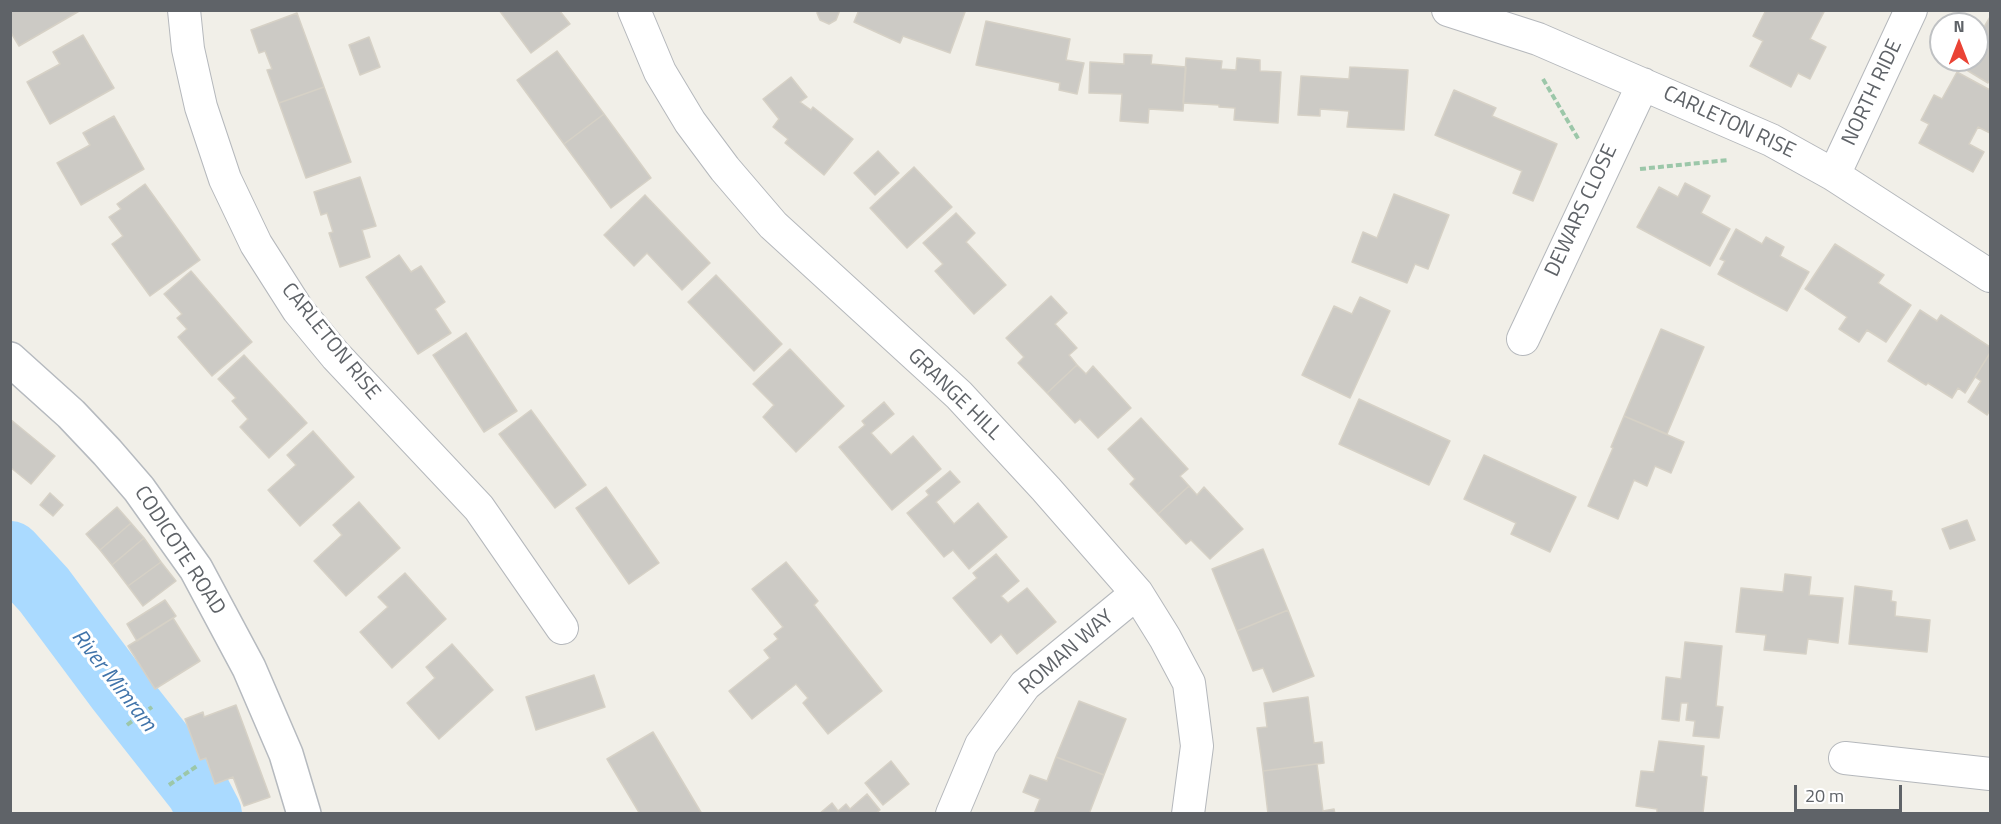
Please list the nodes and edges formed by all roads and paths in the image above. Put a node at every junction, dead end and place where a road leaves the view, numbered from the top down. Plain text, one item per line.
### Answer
1 (184, 10) edge
2 (634, 10) edge
3 (1911, 10) edge
4 (1466, 13) edge
5 (1643, 84) junction
6 (1834, 175) junction
7 (1990, 276) edge
8 (1523, 339) dead end
9 (10, 359) edge
10 (1137, 593) junction
11 (562, 628) dead end
12 (152, 707) dead end
13 (127, 725) dead end
14 (1845, 758) dead end
15 (197, 766) dead end
16 (1990, 774) edge
17 (169, 785) dead end
18 (304, 813) edge
19 (952, 813) edge
20 (1188, 813) edge

1 - 11 street, CARLETON RISE
2 - 10 street, GRANGE HILL
3 - 6 street, NORTH RIDE
4 - 5 street, CARLETON RISE
5 - 6 street, CARLETON RISE
5 - 8 street, DEWARS CLOSE
6 - 7 street, CARLETON RISE
9 - 18 main road, CODICOTE ROAD
10 - 19 street, ROMAN WAY
10 - 20 street, GRANGE HILL
12 - 13 path
14 - 16 street
15 - 17 path

